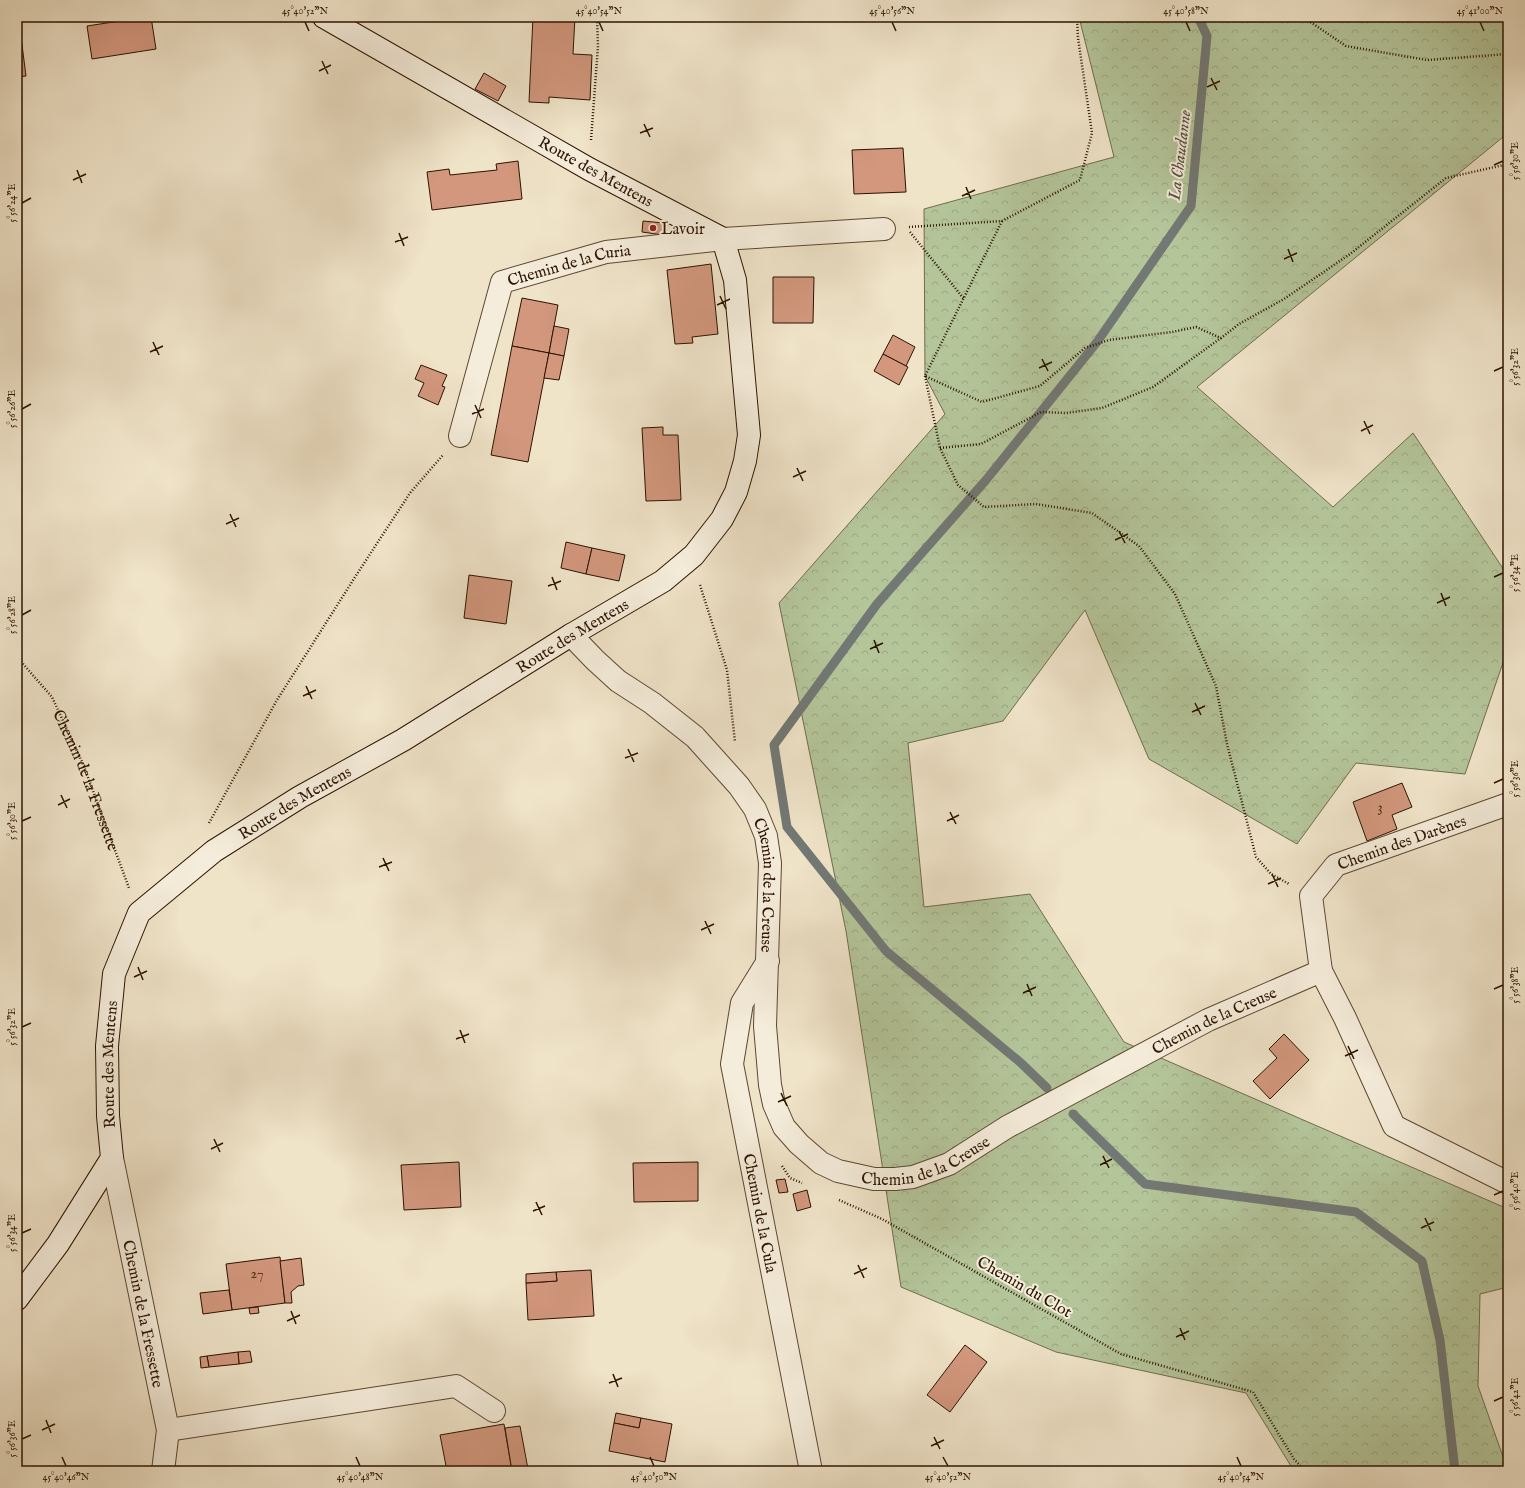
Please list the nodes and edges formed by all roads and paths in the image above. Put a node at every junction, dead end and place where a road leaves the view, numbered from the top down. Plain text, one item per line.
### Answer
1 (324, 17) edge
2 (596, 17) edge
3 (1077, 17) edge
4 (1303, 17) edge
5 (1508, 54) edge
6 (1508, 164) edge
7 (589, 169) junction
8 (1002, 221) junction
9 (895, 228) junction
10 (723, 239) junction
11 (964, 299) junction
12 (1221, 338) junction
13 (925, 376) junction
14 (460, 436) joint
15 (940, 448) junction
16 (694, 555) junction
17 (571, 636) junction
18 (17, 656) edge
19 (739, 786) junction
20 (1508, 804) edge
21 (208, 824) dead end
22 (1311, 896) junction
23 (139, 913) junction
24 (768, 960) junction
25 (1321, 971) junction
26 (112, 1158) junction
27 (782, 1165) dead end
28 (1508, 1183) edge
29 (804, 1184) dead end
30 (833, 1197) dead end
31 (17, 1299) edge
32 (494, 1411) dead end
33 (168, 1430) junction
34 (163, 1471) edge
35 (811, 1471) edge
36 (1305, 1471) edge

1 - 7 street, Route des Mentens
2 - 7 path
3 - 8 path
4 - 5 path
6 - 12 path
7 - 10 street, Route des Mentens
8 - 9 path
8 - 11 path
9 - 10 street
9 - 11 path
10 - 14 street, Chemin de la Curia
10 - 16 street, Route des Mentens
11 - 13 path
12 - 13 path
12 - 15 path
13 - 15 path
14 - 21 path
15 - 22 path
16 - 17 street, Route des Mentens
16 - 19 path
17 - 19 street, Chemin de la Creuse
17 - 23 street, Route des Mentens
18 - 23 path, Chemin de la Fressette
19 - 24 street, Chemin de la Creuse
20 - 22 street, Chemin des Darènes
22 - 25 street
23 - 26 street, Route des Mentens
24 - 25 street, Chemin de la Creuse
24 - 35 street, Chemin de la Cula
25 - 28 street
26 - 31 street
26 - 33 street, Chemin de la Fressette
27 - 29 path
30 - 36 path, Chemin du Clot
32 - 33 street
33 - 34 street, Chemin de la Fressette

